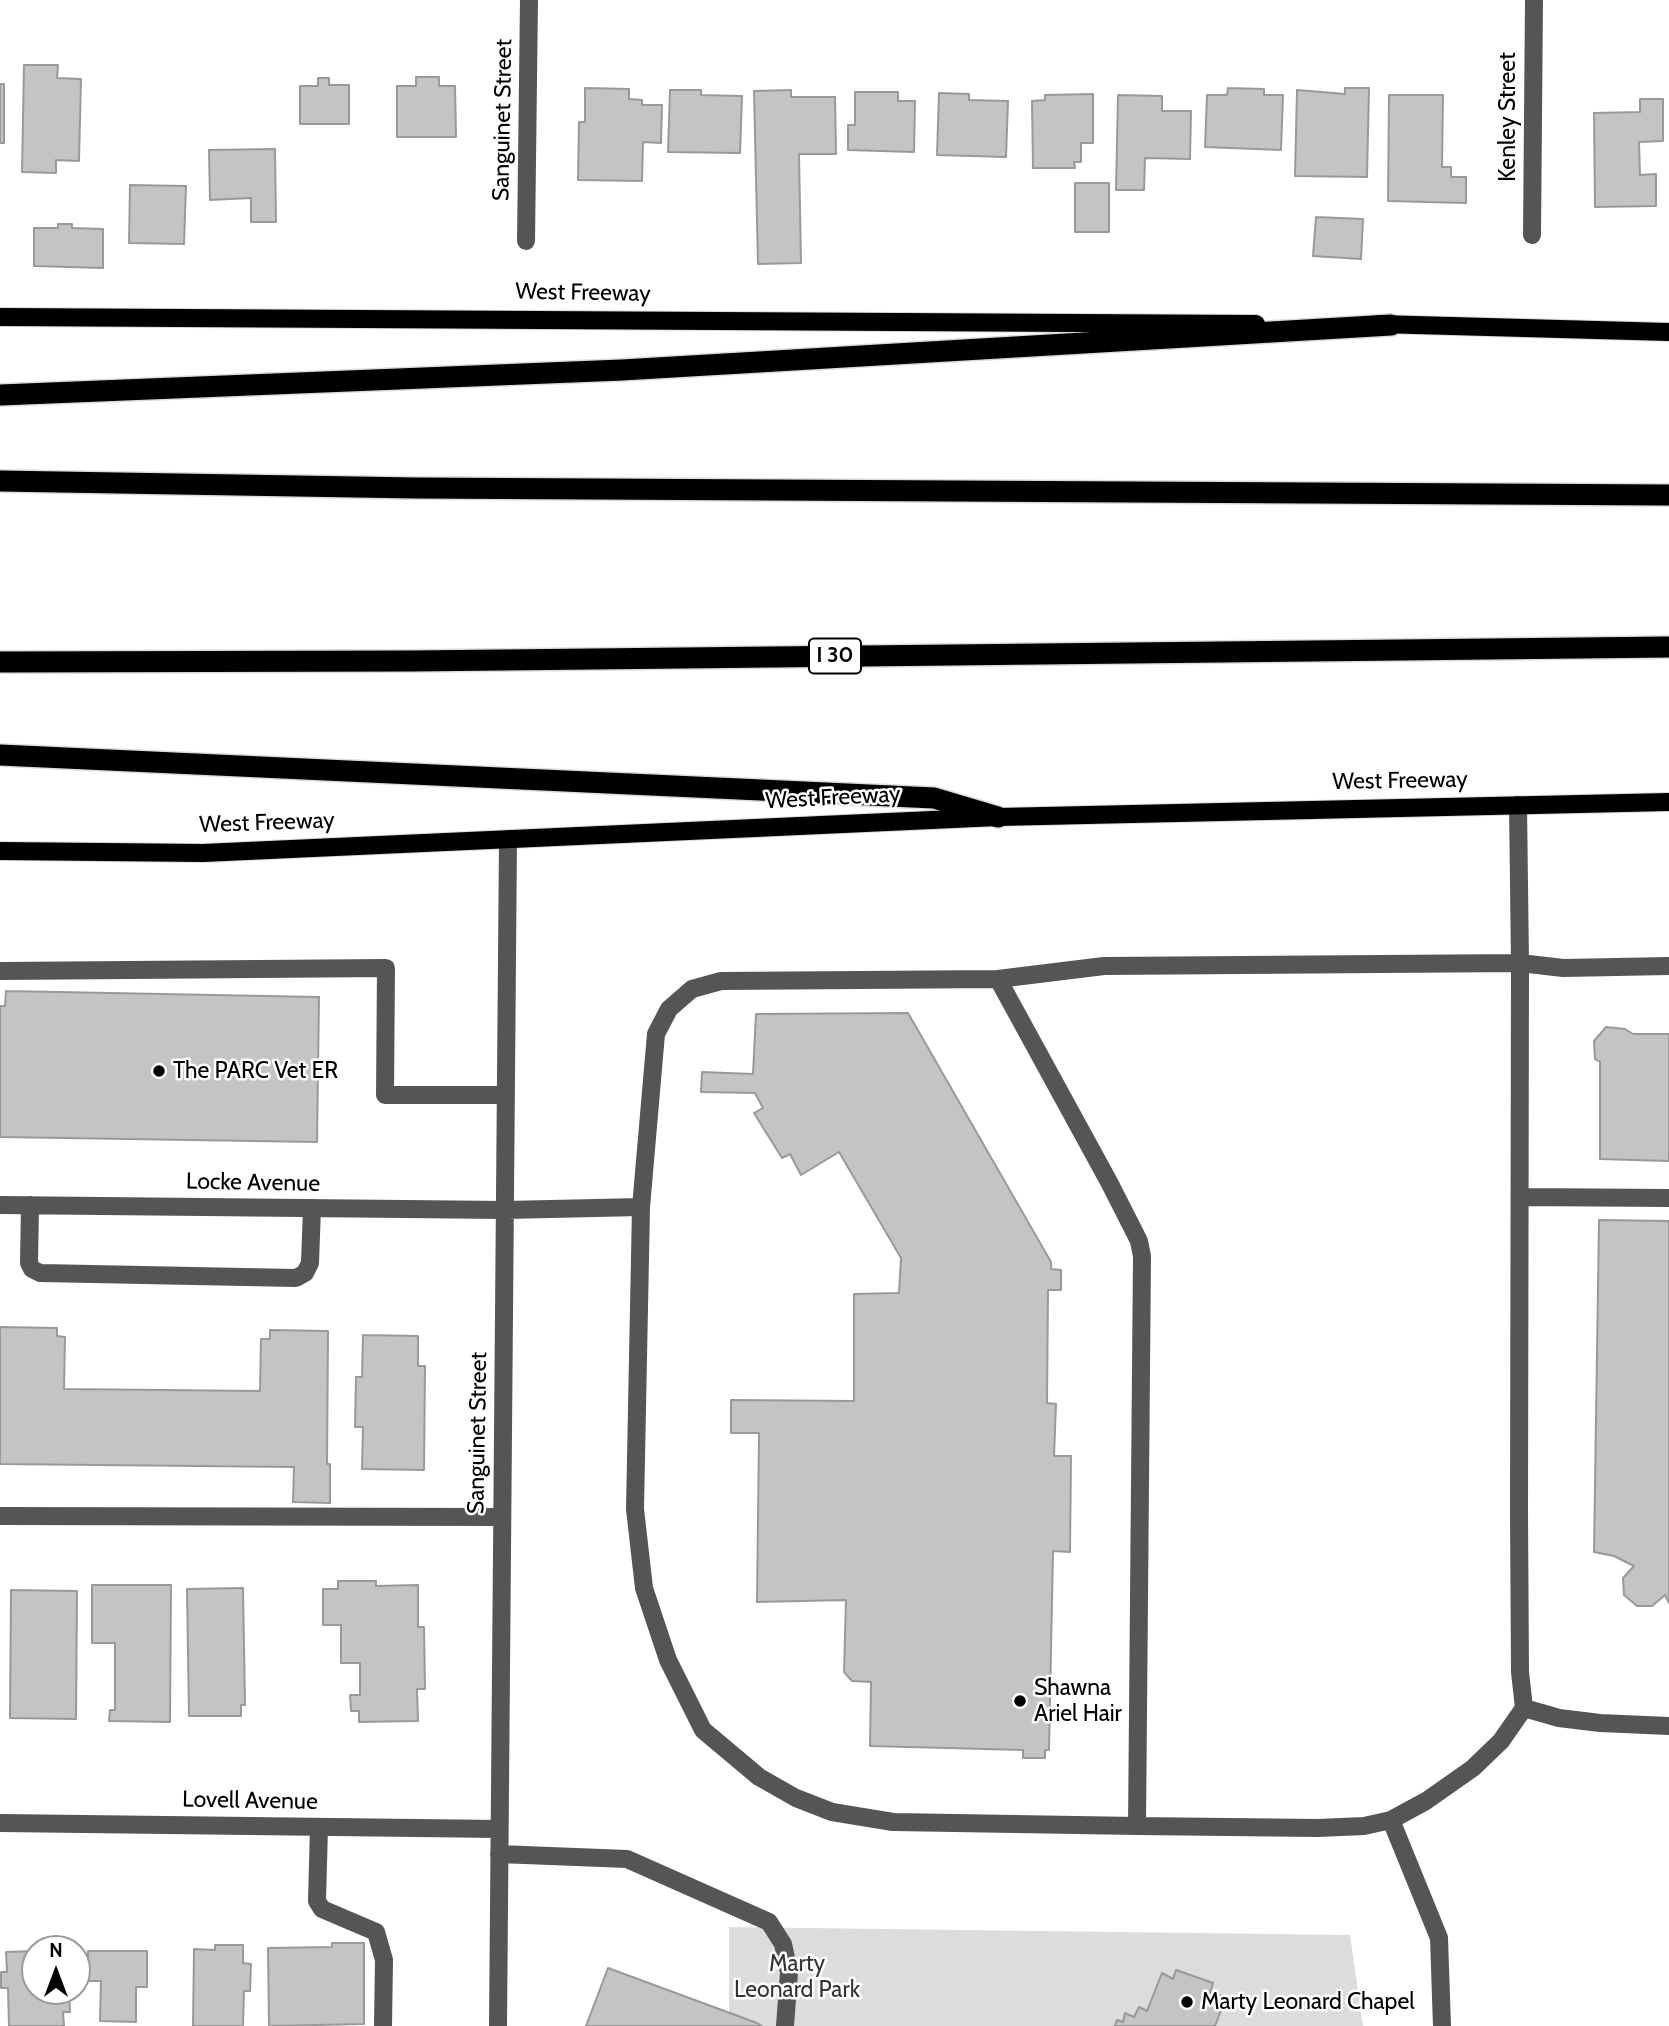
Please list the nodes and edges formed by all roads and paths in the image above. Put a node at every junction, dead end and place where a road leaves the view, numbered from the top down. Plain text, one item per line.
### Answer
1 (529, 0) edge
2 (1534, 0) edge
3 (1532, 235) dead end
4 (526, 241) dead end
5 (0, 317) edge
6 (1391, 324) junction
7 (1669, 332) edge
8 (0, 395) edge
9 (0, 481) edge
10 (1669, 495) edge
11 (1669, 647) edge
12 (0, 662) edge
13 (0, 755) edge
14 (1669, 802) edge
15 (1518, 805) junction
16 (998, 817) junction
17 (508, 839) junction
18 (0, 851) edge
19 (1520, 963) junction
20 (1669, 966) edge
21 (0, 971) edge
22 (998, 979) junction
23 (506, 1095) junction
24 (1520, 1197) junction
25 (1669, 1198) edge
26 (0, 1205) edge
27 (30, 1205) junction
28 (641, 1207) junction
29 (312, 1208) junction
30 (505, 1210) junction
31 (0, 1516) edge
32 (502, 1517) junction
33 (1524, 1708) junction
34 (1669, 1726) edge
35 (1391, 1820) junction
36 (0, 1823) edge
37 (1137, 1826) junction
38 (319, 1827) junction
39 (499, 1829) junction
40 (499, 1854) junction
41 (383, 2026) edge
42 (498, 2026) edge
43 (785, 2026) edge
44 (1442, 2026) edge

1 - 4 street, Sanguinet Street
2 - 3 street, Kenley Street
5 - 6 main road, West Freeway
6 - 7 main road, West Freeway
6 - 8 highway
9 - 10 highway
11 - 12 highway, I 30
13 - 16 highway
14 - 15 main road, West Freeway
15 - 16 main road, West Freeway
15 - 19 street
16 - 17 main road, West Freeway
17 - 18 main road, West Freeway
17 - 23 street, Sanguinet Street
19 - 20 street
19 - 22 street
19 - 24 street
21 - 23 street
22 - 28 street
22 - 37 street
23 - 30 street, Sanguinet Street
24 - 25 street
24 - 33 street
26 - 27 street, Locke Avenue
27 - 29 street, Locke Avenue
27 - 29 street
28 - 30 street, Locke Avenue
28 - 37 street
29 - 30 street, Locke Avenue
30 - 32 street, Sanguinet Street
31 - 32 street
32 - 39 street, Sanguinet Street
33 - 34 street
33 - 35 street
35 - 37 street
35 - 44 street
36 - 38 street, Lovell Avenue
38 - 39 street, Lovell Avenue
38 - 41 street
39 - 40 street, Sanguinet Street
40 - 42 street, Sanguinet Street
40 - 43 street

